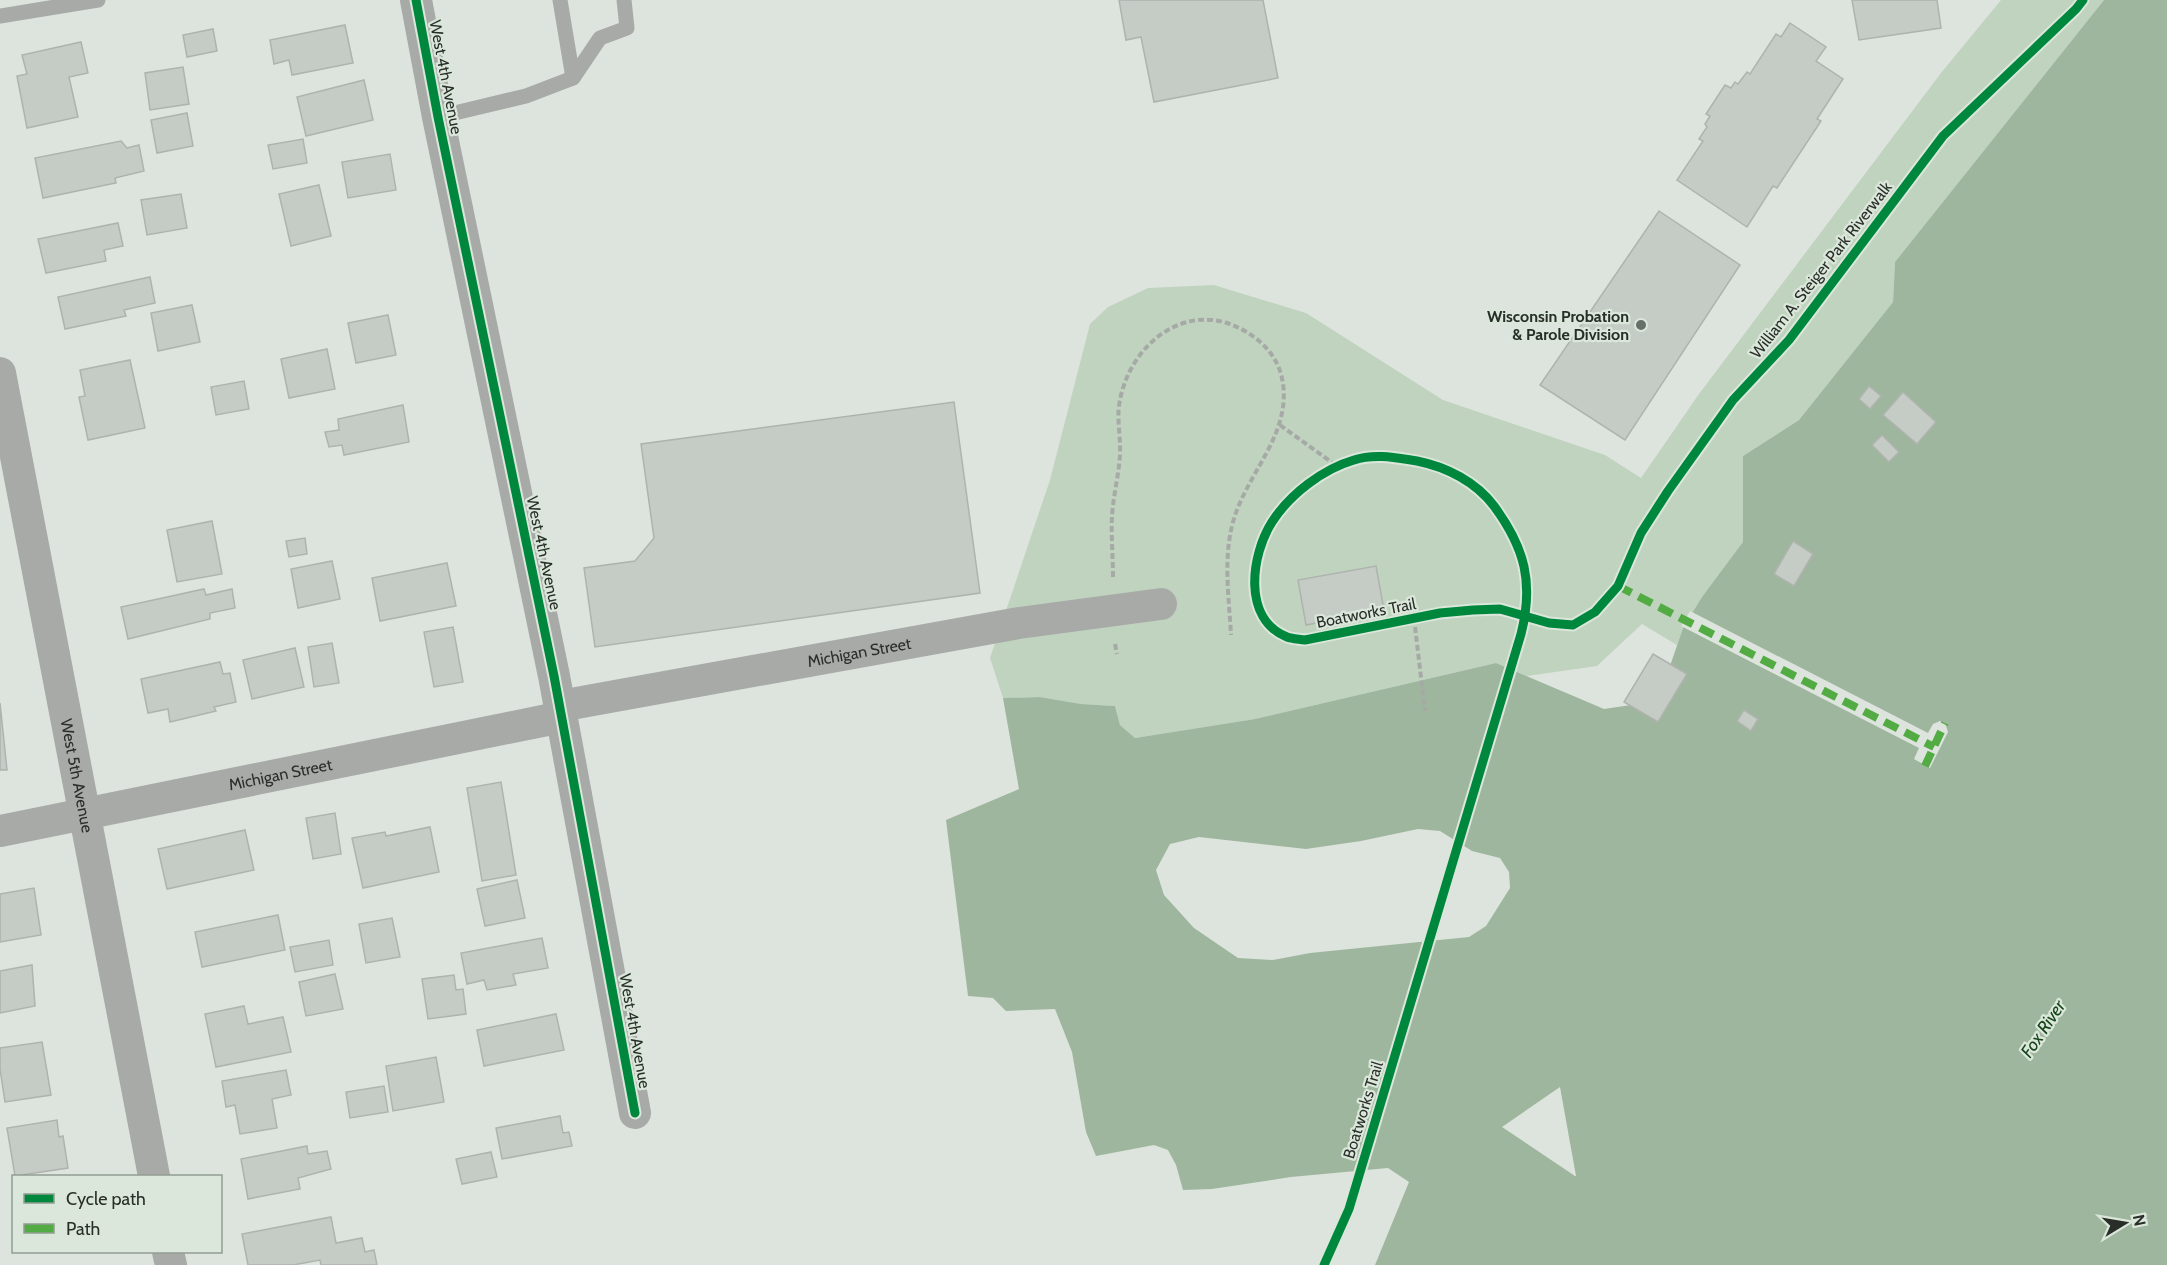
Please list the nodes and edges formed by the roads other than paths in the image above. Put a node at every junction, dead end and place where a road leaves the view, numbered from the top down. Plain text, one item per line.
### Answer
1 (98, 0) edge
2 (416, 0) edge
3 (560, 0) edge
4 (624, 0) edge
5 (0, 16) edge
6 (573, 78) junction
7 (438, 117) junction
8 (0, 373) edge
9 (1161, 604) dead end
10 (561, 712) junction
11 (85, 815) junction
12 (0, 831) edge
13 (635, 1113) dead end
14 (154, 1175) edge

1 - 5 lane
2 - 7 street, West 4th Avenue
3 - 6 lane
4 - 6 lane
6 - 7 lane
7 - 10 street, West 4th Avenue
8 - 11 street, West 5th Avenue
9 - 10 street, Michigan Street
10 - 11 street, Michigan Street
10 - 13 street, West 4th Avenue
11 - 12 street, Michigan Street
11 - 14 street, West 5th Avenue

